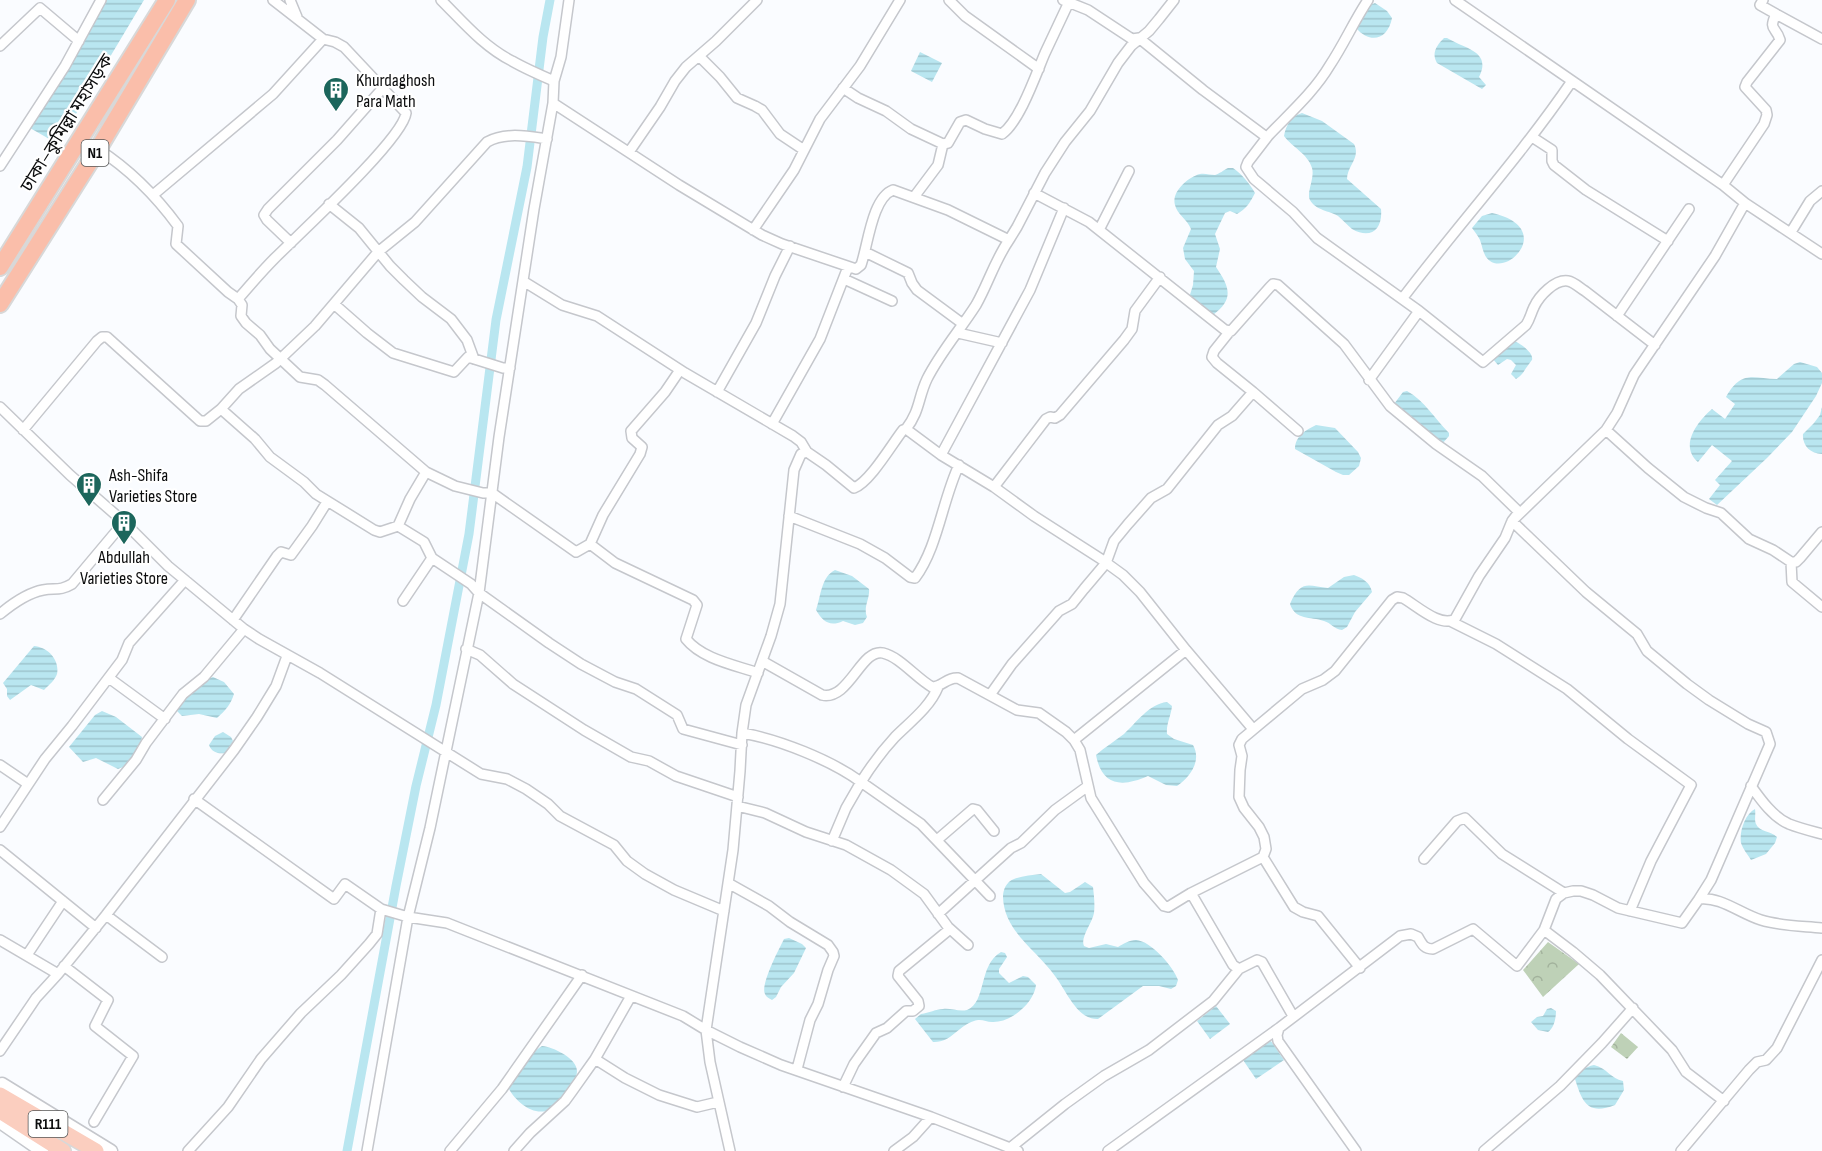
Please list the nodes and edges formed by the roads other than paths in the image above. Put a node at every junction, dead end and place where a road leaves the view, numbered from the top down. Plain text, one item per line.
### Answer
1 (101, 0) edge
2 (167, 0) edge
3 (187, 0) edge
4 (273, 0) edge
5 (290, 0) edge
6 (441, 0) edge
7 (569, 0) edge
8 (757, 0) edge
9 (900, 0) edge
10 (949, 0) edge
11 (1174, 0) edge
12 (1368, 0) edge
13 (1455, 0) edge
14 (1762, 0) edge
15 (1066, 1) edge
16 (1776, 14) junction
17 (297, 18) junction
18 (1139, 38) junction
19 (323, 39) junction
20 (1822, 39) edge
21 (79, 40) junction
22 (0, 46) edge
23 (699, 56) junction
24 (1039, 69) junction
25 (554, 81) junction
26 (1572, 81) junction
27 (843, 88) junction
28 (382, 89) junction
29 (553, 103) junction
30 (1268, 136) junction
31 (1532, 137) junction
32 (547, 139) junction
33 (944, 144) junction
34 (98, 148) junction
35 (804, 150) junction
36 (629, 152) junction
37 (0, 166) edge
38 (1129, 171) dead end
39 (1723, 185) junction
40 (1822, 191) edge
41 (1034, 193) junction
42 (153, 195) junction
43 (914, 197) junction
44 (1745, 203) junction
45 (329, 204) junction
46 (1064, 207) junction
47 (1689, 209) dead end
48 (753, 230) junction
49 (1100, 230) junction
50 (1791, 232) junction
51 (1009, 240) junction
52 (1668, 241) junction
53 (291, 243) junction
54 (790, 246) junction
55 (378, 252) junction
56 (865, 252) junction
57 (1822, 254) edge
58 (0, 267) edge
59 (848, 267) junction
60 (1160, 277) junction
61 (844, 279) junction
62 (523, 281) junction
63 (238, 299) junction
64 (1402, 299) junction
65 (892, 301) dead end
66 (0, 304) edge
67 (334, 304) junction
68 (1419, 311) junction
69 (1617, 316) junction
70 (963, 324) junction
71 (1230, 331) junction
72 (958, 333) junction
73 (1002, 343) junction
74 (1655, 345) junction
75 (281, 358) junction
76 (474, 358) junction
77 (506, 368) junction
78 (680, 370) junction
79 (1370, 380) junction
80 (717, 392) junction
81 (1253, 392) junction
82 (0, 407) edge
83 (221, 409) junction
84 (771, 424) junction
85 (906, 429) junction
86 (23, 430) junction
87 (1606, 430) junction
88 (1298, 431) dead end
89 (807, 452) junction
90 (941, 454) junction
91 (959, 465) junction
92 (426, 472) junction
93 (994, 487) junction
94 (487, 493) junction
95 (327, 501) junction
96 (789, 516) junction
97 (1512, 521) junction
98 (124, 522) junction
99 (398, 526) junction
100 (1822, 532) edge
101 (590, 543) junction
102 (432, 558) junction
103 (1106, 562) junction
104 (1791, 562) junction
105 (185, 580) junction
106 (478, 593) junction
107 (403, 601) dead end
108 (1822, 607) edge
109 (0, 614) edge
110 (233, 620) junction
111 (1452, 622) junction
112 (244, 628) junction
113 (466, 650) junction
114 (1186, 650) junction
115 (287, 657) junction
116 (762, 661) junction
117 (758, 673) junction
118 (109, 678) junction
119 (938, 687) junction
120 (990, 695) junction
121 (165, 719) junction
122 (1253, 729) junction
123 (742, 733) junction
124 (1074, 740) junction
125 (742, 745) junction
126 (445, 751) junction
127 (0, 765) edge
128 (861, 782) junction
129 (28, 784) junction
130 (1088, 786) junction
131 (1751, 786) junction
132 (103, 800) dead end
133 (194, 800) junction
134 (737, 802) junction
135 (0, 827) edge
136 (994, 831) dead end
137 (1822, 834) edge
138 (937, 840) junction
139 (832, 841) junction
140 (0, 850) edge
141 (1263, 857) junction
142 (1424, 859) dead end
143 (976, 880) junction
144 (728, 883) junction
145 (1191, 893) junction
146 (1564, 893) junction
147 (990, 896) dead end
148 (1699, 899) junction
149 (63, 901) junction
150 (381, 909) junction
151 (724, 911) junction
152 (1630, 911) junction
153 (938, 914) junction
154 (106, 915) junction
155 (405, 917) junction
156 (96, 928) junction
157 (1822, 928) edge
158 (950, 929) junction
159 (1544, 930) junction
160 (0, 940) edge
161 (968, 945) dead end
162 (27, 954) junction
163 (162, 957) dead end
164 (1822, 960) edge
165 (1360, 968) junction
166 (1239, 969) junction
167 (61, 970) junction
168 (582, 975) junction
169 (631, 996) junction
170 (1633, 1008) junction
171 (1293, 1016) junction
172 (1279, 1028) junction
173 (706, 1030) junction
174 (0, 1051) edge
175 (595, 1059) junction
176 (797, 1069) junction
177 (0, 1086) edge
178 (843, 1087) junction
179 (1724, 1101) junction
180 (718, 1102) junction
181 (0, 1111) edge
182 (0, 1117) edge
183 (23, 1117) junction
184 (931, 1117) junction
185 (0, 1122) edge
186 (94, 1122) dead end
187 (1014, 1150) edge
188 (40, 1151) edge
189 (63, 1151) edge
190 (96, 1151) edge
191 (111, 1151) edge
192 (188, 1151) edge
193 (367, 1151) edge
194 (450, 1151) edge
195 (514, 1151) edge
196 (730, 1151) edge
197 (894, 1151) edge
198 (1108, 1151) edge
199 (1356, 1151) edge
200 (1484, 1151) edge
201 (1681, 1151) edge

1 - 21 street
2 - 58 highway, ঢাকা–কুমিল্লা মহাসড়ক / N1
3 - 34 highway, N1
4 - 17 street
5 - 17 street
6 - 25 street
7 - 25 street
8 - 23 street
9 - 27 street
10 - 24 street
11 - 18 street
12 - 30 street
13 - 26 street
14 - 16 street
15 - 18 street
15 - 24 street
16 - 20 street
16 - 39 street
17 - 19 street
18 - 30 street
18 - 41 street
19 - 28 street
19 - 42 street
21 - 22 street
21 - 37 street
23 - 35 street
23 - 36 street
24 - 33 street
25 - 29 street
26 - 31 street
26 - 39 street
27 - 33 street
27 - 35 street
28 - 45 street
28 - 53 street
29 - 32 street
29 - 36 street
30 - 64 street
31 - 52 street
31 - 64 street
32 - 55 street
32 - 62 street
33 - 43 street
34 - 42 street
34 - 66 highway, N1
35 - 48 street
36 - 48 street
38 - 49 street
39 - 44 street
40 - 50 street
41 - 46 street
41 - 51 street
42 - 63 street
43 - 51 street
43 - 56 street
44 - 50 street
44 - 74 street
45 - 53 street
45 - 55 street
46 - 49 street
46 - 73 street
47 - 52 street
48 - 54 street
49 - 60 street
50 - 57 street
51 - 70 street
52 - 69 street
53 - 63 street
54 - 59 street
54 - 80 street
55 - 67 street
55 - 76 street
56 - 59 street
56 - 70 street
59 - 61 street
60 - 71 street
60 - 93 street
61 - 65 street
61 - 84 street
62 - 77 street
62 - 78 street
63 - 75 street
64 - 68 street
67 - 75 street
67 - 76 street
68 - 69 street
68 - 79 street
69 - 74 street
70 - 72 street
71 - 79 street
71 - 81 street
72 - 73 street
72 - 85 street
73 - 90 street
74 - 87 street
75 - 83 street
75 - 92 street
76 - 77 street
77 - 94 street
78 - 80 street
78 - 101 street
79 - 97 street
80 - 84 street
81 - 88 street
81 - 103 street
82 - 86 street
83 - 86 street
83 - 95 street
84 - 89 street
85 - 89 street
85 - 90 street
86 - 98 street
87 - 97 street
87 - 104 street
89 - 96 street
90 - 91 street
91 - 93 street
91 - 96 street
92 - 94 street
92 - 99 street
93 - 103 street
94 - 101 street
94 - 106 street
95 - 99 street
95 - 110 street
96 - 116 street
97 - 111 street
97 - 131 street
98 - 105 street
98 - 109 street
99 - 102 street
100 - 104 street
101 - 117 street
102 - 106 street
102 - 107 street
103 - 114 street
103 - 120 street
104 - 108 street
105 - 110 street
105 - 118 street
106 - 113 street
106 - 125 street
110 - 112 street
111 - 122 street
111 - 152 street
112 - 115 street
112 - 121 street
113 - 126 street
113 - 134 street
114 - 122 street
114 - 124 street
115 - 126 street
115 - 133 street
116 - 117 street
116 - 119 street
117 - 123 street
118 - 121 street
118 - 129 street
119 - 120 street
119 - 128 street
120 - 124 street
121 - 132 street
122 - 141 street
123 - 125 street
123 - 128 street
124 - 130 street
125 - 134 street
126 - 151 street
126 - 155 street
127 - 129 street
128 - 138 street
128 - 139 street
129 - 135 street
130 - 143 street
130 - 145 street
131 - 137 street
131 - 148 street
133 - 150 street
133 - 154 street
134 - 139 street
134 - 144 street
136 - 138 street
138 - 143 street
139 - 153 street
140 - 149 street
141 - 145 street
141 - 165 street
142 - 146 street
143 - 147 street
143 - 153 street
144 - 151 street
144 - 176 street
145 - 166 street
146 - 152 street
146 - 159 street
148 - 152 street
148 - 157 street
149 - 156 street
149 - 162 street
150 - 155 street
150 - 192 street
151 - 173 street
153 - 158 street
154 - 156 street
154 - 163 street
155 - 168 street
155 - 193 street
156 - 167 street
158 - 161 street
158 - 178 street
159 - 165 street
159 - 170 street
160 - 162 street
162 - 167 street
164 - 179 street
165 - 171 street
166 - 171 street
166 - 187 street
167 - 174 street
167 - 186 street
168 - 169 street
168 - 194 street
169 - 173 street
169 - 175 street
170 - 179 street
170 - 200 street
171 - 172 street
172 - 198 street
172 - 199 street
173 - 176 street
173 - 180 street
175 - 180 street
175 - 195 street
176 - 178 street
177 - 183 main road, R111
177 - 191 street
178 - 184 street
179 - 201 street
180 - 196 street
181 - 183 main road, R111
182 - 183 main road, R111
183 - 189 main road, R111
183 - 190 main road, R111
184 - 187 street
184 - 197 street
185 - 188 street

